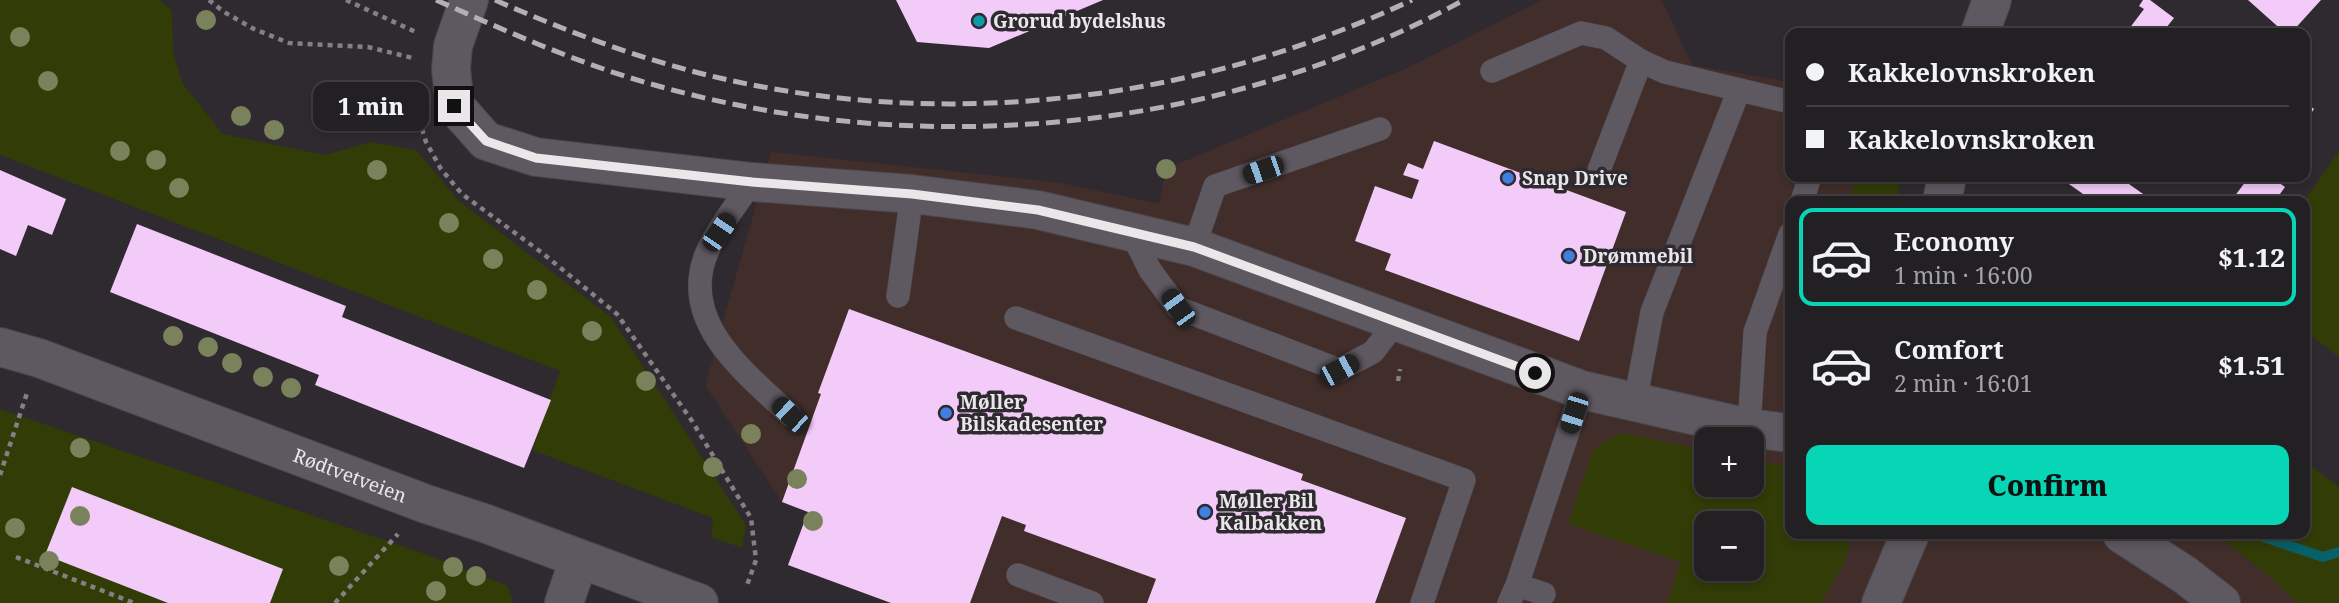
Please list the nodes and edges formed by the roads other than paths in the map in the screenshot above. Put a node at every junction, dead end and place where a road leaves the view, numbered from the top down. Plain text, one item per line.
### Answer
1 (469, 0) edge
2 (1992, 0) edge
3 (1982, 28) edge
4 (1641, 61) junction
5 (1492, 71) dead end
6 (1739, 90) junction
7 (1785, 101) edge
8 (1380, 129) dead end
9 (1599, 170) dead end
10 (752, 182) junction
11 (912, 194) junction
12 (1131, 232) junction
13 (1194, 247) junction
14 (1785, 248) edge
15 (898, 296) dead end
16 (1016, 318) dead end
17 (1396, 322) junction
18 (0, 346) edge
19 (1581, 390) junction
20 (1635, 402) junction
21 (790, 415) dead end
22 (1745, 427) edge
23 (1749, 427) edge
24 (1764, 430) edge
25 (1785, 432) edge
26 (1908, 539) edge
27 (2128, 539) edge
28 (579, 559) junction
29 (1018, 575) dead end
30 (2186, 589) edge
31 (1513, 594) edge
32 (1544, 594) dead end
33 (564, 603) edge
34 (699, 603) edge
35 (1092, 603) edge
36 (1422, 603) edge
37 (1881, 603) edge
38 (2221, 603) edge

1 - 10 street
2 - 3 street
4 - 5 lane
4 - 6 lane
4 - 9 lane
6 - 7 lane
6 - 20 lane
8 - 13 lane
10 - 11 street
10 - 21 lane
11 - 12 street
11 - 15 lane
12 - 13 street
12 - 17 lane
13 - 17 street
14 - 23 lane
16 - 36 lane
17 - 19 street
18 - 28 street, Rødtvetveien
19 - 20 street
19 - 31 lane
20 - 22 street
24 - 25 street
26 - 37 street
27 - 30 street
28 - 33 street
28 - 34 street, Rødtvetveien
29 - 35 lane
30 - 38 street
31 - 32 lane

